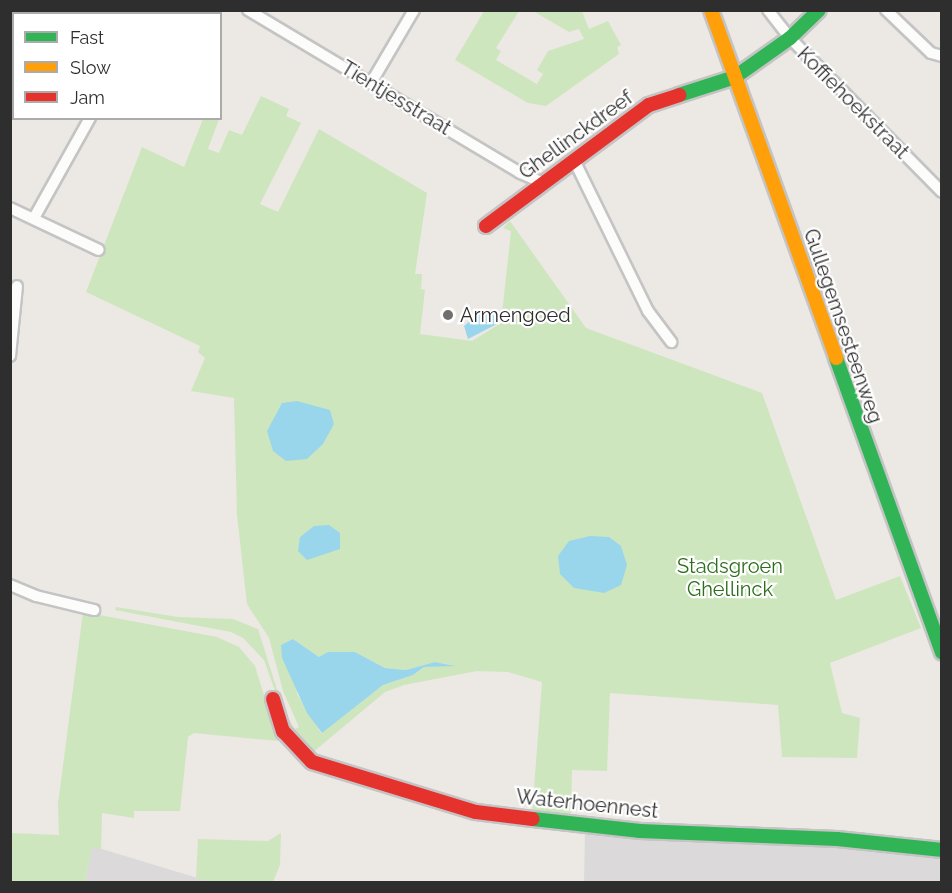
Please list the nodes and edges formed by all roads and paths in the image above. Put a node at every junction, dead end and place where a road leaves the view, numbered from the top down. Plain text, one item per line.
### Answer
1 (248, 10) edge
2 (414, 10) edge
3 (711, 10) edge
4 (768, 10) edge
5 (819, 10) edge
6 (886, 10) edge
7 (790, 38) junction
8 (942, 56) edge
9 (735, 77) junction
10 (372, 83) junction
11 (89, 120) edge
12 (574, 160) junction
13 (544, 183) junction
14 (942, 192) edge
15 (10, 208) edge
16 (34, 218) junction
17 (486, 226) dead end
18 (99, 250) dead end
19 (17, 286) dead end
20 (670, 342) dead end
21 (10, 356) edge
22 (10, 585) edge
23 (94, 610) dead end
24 (942, 653) edge
25 (273, 699) dead end
26 (942, 850) edge

1 - 10 street, Tientjesstraat
2 - 10 street
3 - 9 street, Gullegemsesteenweg
4 - 7 street, Koffiehoekstraat
5 - 7 street, Ghellinckdreef
6 - 8 street
7 - 9 street, Ghellinckdreef
7 - 14 street, Koffiehoekstraat
9 - 12 street, Ghellinckdreef
9 - 24 street, Gullegemsesteenweg
10 - 13 street, Tientjesstraat
11 - 16 street
12 - 13 street, Ghellinckdreef
12 - 20 street
13 - 17 street, Ghellinckdreef
15 - 16 street
16 - 18 street
19 - 21 street
22 - 23 street
25 - 26 street, Waterhoennest

